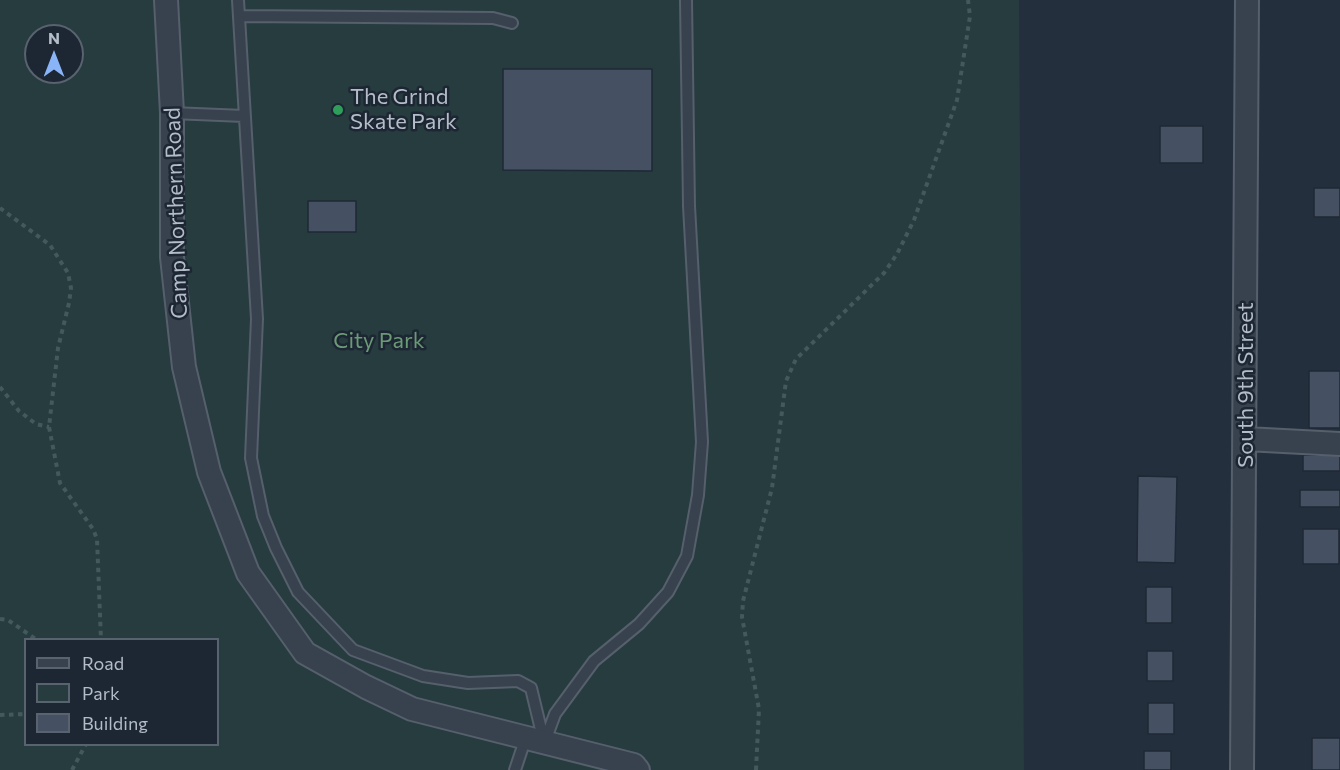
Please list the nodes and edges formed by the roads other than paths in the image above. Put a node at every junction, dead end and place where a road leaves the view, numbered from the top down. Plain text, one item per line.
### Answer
1 (166, 0) edge
2 (238, 0) edge
3 (686, 0) edge
4 (1247, 0) edge
5 (240, 16) junction
6 (512, 23) dead end
7 (172, 113) junction
8 (244, 116) junction
9 (1245, 439) junction
10 (1340, 444) edge
11 (535, 739) junction
12 (515, 770) edge
13 (638, 770) edge
14 (1242, 770) edge

1 - 7 street, Camp Northern Road
2 - 5 lane
3 - 11 lane
4 - 9 street, South 9th Street
5 - 6 lane
5 - 8 lane
7 - 8 lane
7 - 11 street, Camp Northern Road
8 - 11 lane
9 - 10 street
9 - 14 street, South 9th Street
11 - 12 lane
11 - 13 street, Camp Northern Road

